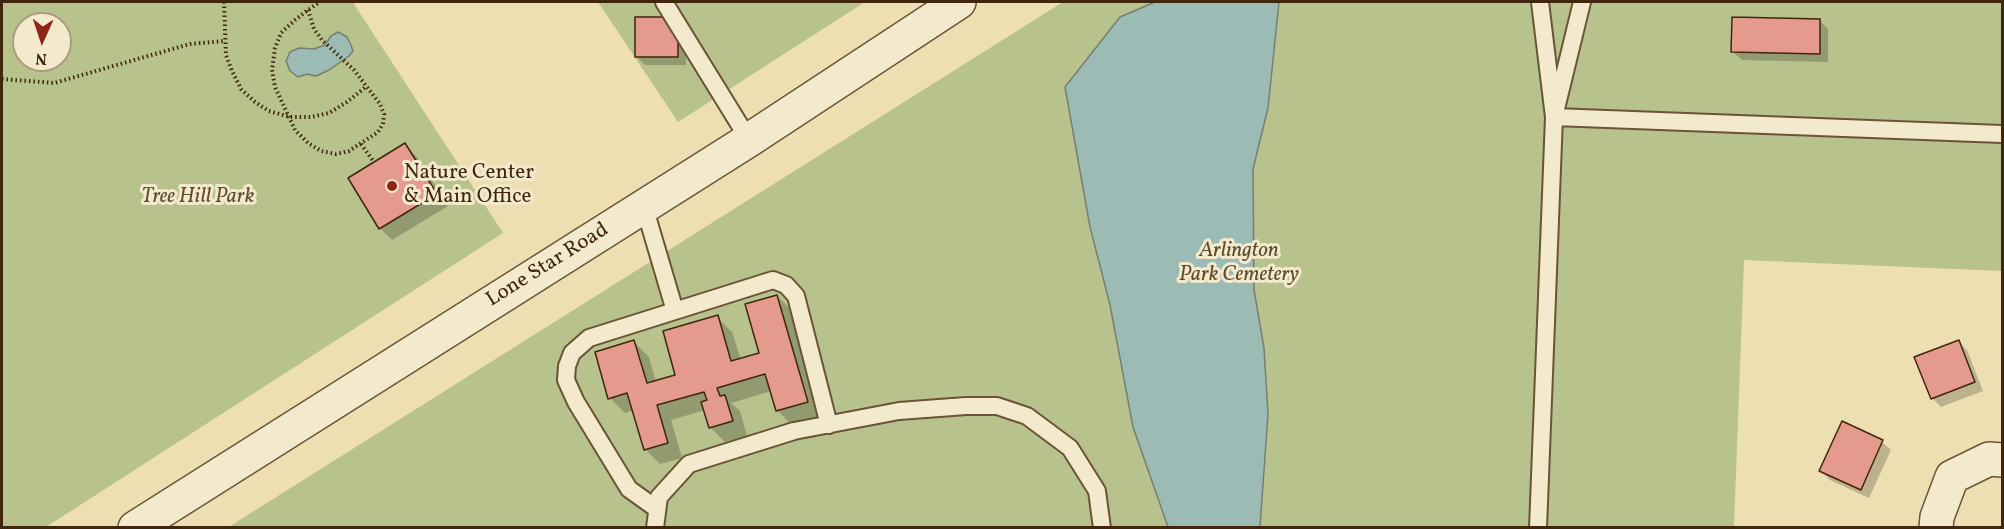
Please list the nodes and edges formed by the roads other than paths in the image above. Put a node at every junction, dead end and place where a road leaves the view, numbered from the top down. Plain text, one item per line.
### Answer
1 (664, 2) edge
2 (959, 2) edge
3 (1540, 2) edge
4 (1582, 2) edge
5 (1554, 117) junction
6 (2002, 134) edge
7 (749, 140) junction
8 (644, 206) junction
9 (675, 311) junction
10 (830, 425) junction
11 (2002, 460) edge
12 (657, 509) junction
13 (135, 528) edge
14 (655, 528) edge
15 (1102, 528) edge
16 (1538, 528) edge
17 (1936, 528) edge

1 - 7 lane
2 - 7 street, Lone Star Road
3 - 5 lane
4 - 5 lane
5 - 6 lane
5 - 16 lane
7 - 8 street, Lone Star Road
8 - 9 lane
8 - 13 street, Lone Star Road
9 - 10 lane
9 - 12 lane
10 - 12 lane
10 - 15 lane
11 - 17 street
12 - 14 lane

